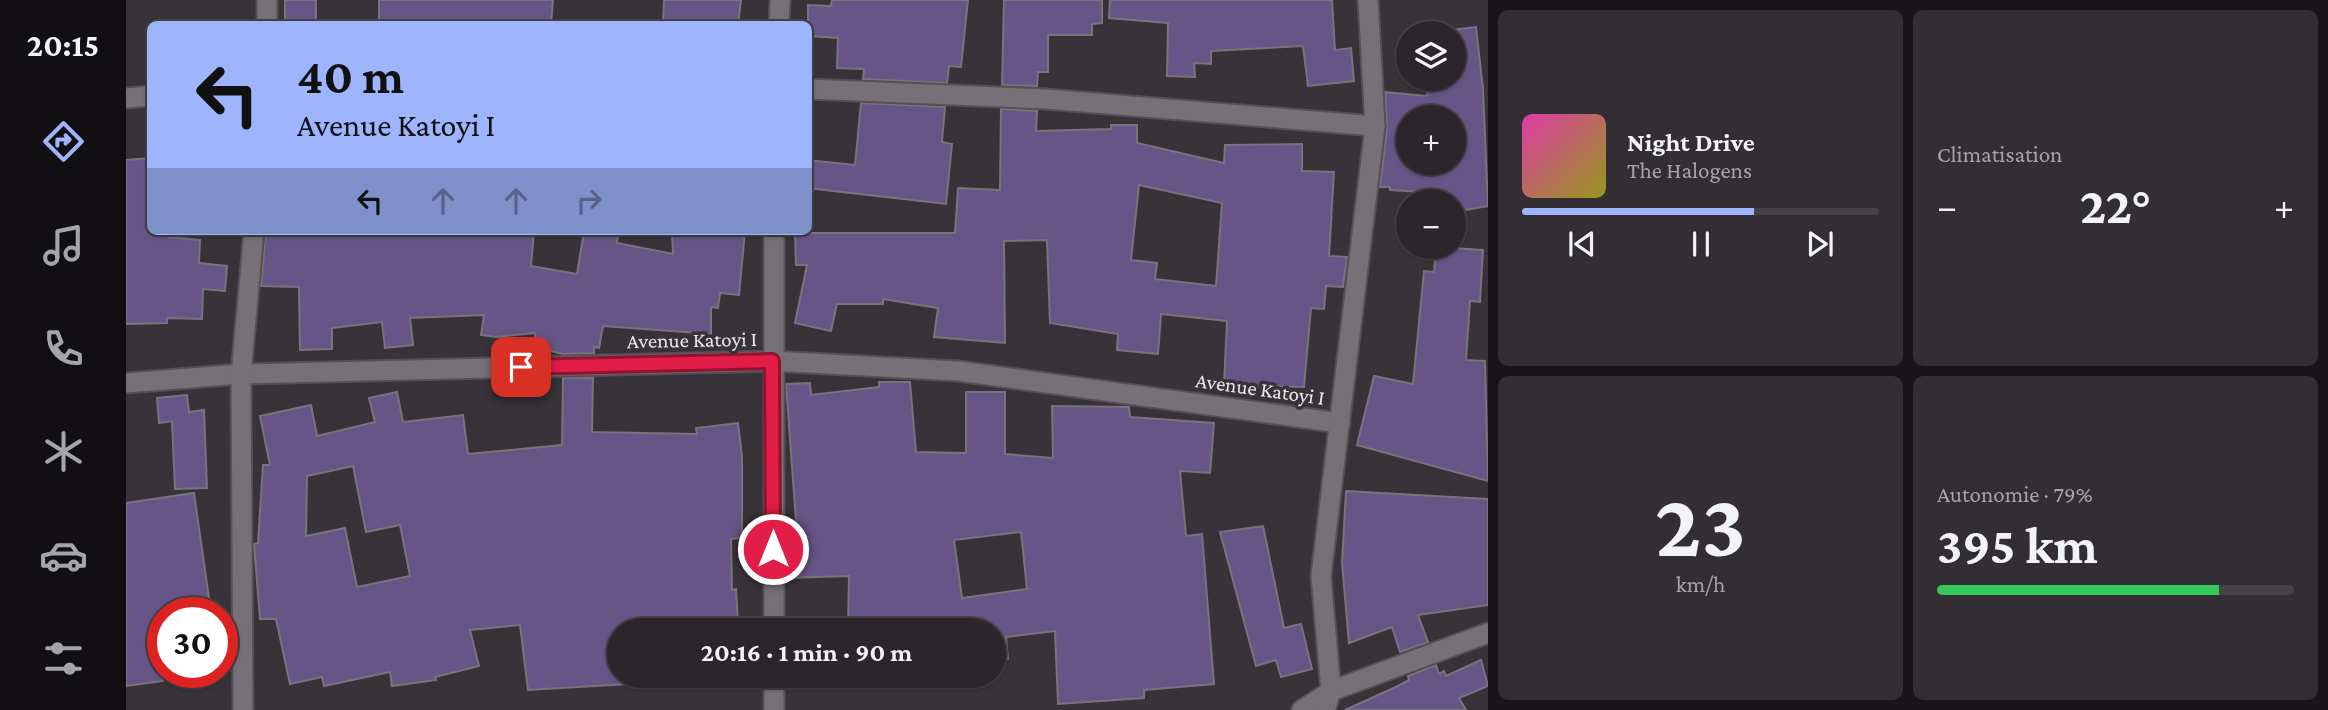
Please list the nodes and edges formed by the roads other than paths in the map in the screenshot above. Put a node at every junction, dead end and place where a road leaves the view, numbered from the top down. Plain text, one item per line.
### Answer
1 (267, 0) edge
2 (780, 0) edge
3 (1368, 0) edge
4 (267, 21) edge
5 (779, 21) edge
6 (812, 89) edge
7 (147, 96) edge
8 (126, 98) edge
9 (1375, 126) junction
10 (254, 235) edge
11 (774, 235) edge
12 (772, 361) junction
13 (241, 374) junction
14 (126, 383) edge
15 (1340, 423) junction
16 (774, 618) edge
17 (1488, 633) edge
18 (774, 688) edge
19 (1331, 691) junction
20 (244, 710) edge
21 (774, 710) edge
22 (1302, 710) edge
23 (1325, 710) edge

1 - 4 street
2 - 5 street
3 - 9 street
6 - 9 street
7 - 8 street
9 - 15 street
10 - 13 street
11 - 12 street
12 - 13 street, Avenue Katoyi I
12 - 15 street, Avenue Katoyi I
12 - 16 street
13 - 14 street, Avenue Katoyi I
13 - 20 street
15 - 19 street
17 - 19 street
18 - 21 street
19 - 22 street
19 - 23 street

